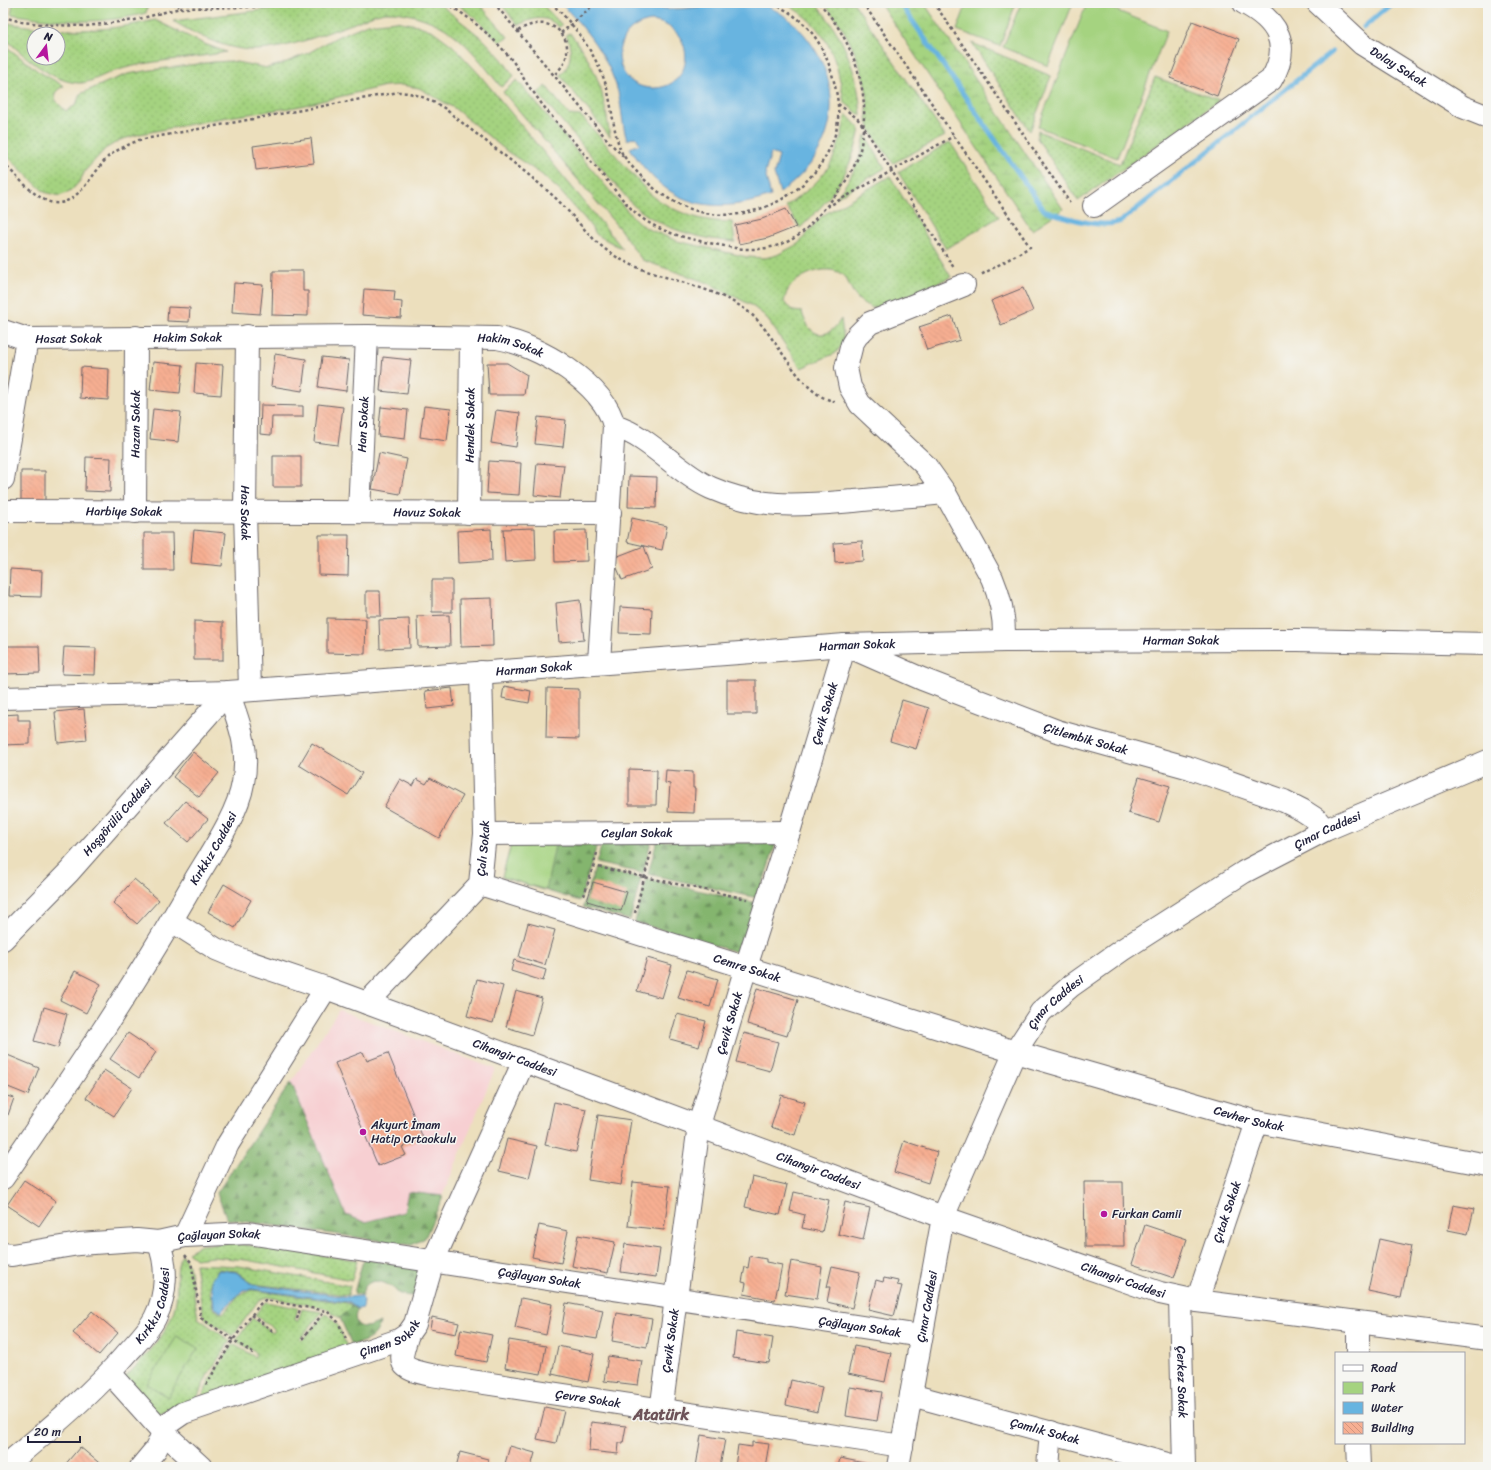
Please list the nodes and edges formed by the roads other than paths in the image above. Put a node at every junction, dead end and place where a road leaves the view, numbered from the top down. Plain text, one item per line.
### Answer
1 (1244, 3) edge
2 (1318, 3) edge
3 (1488, 117) edge
4 (1094, 206) dead end
5 (964, 285) road end
6 (3, 331) edge
7 (247, 336) junction
8 (367, 336) junction
9 (136, 337) junction
10 (471, 338) junction
11 (27, 339) junction
12 (614, 426) junction
13 (3, 479) edge
14 (944, 493) junction
15 (3, 511) edge
16 (135, 512) junction
17 (245, 512) junction
18 (358, 512) junction
19 (469, 513) junction
20 (610, 513) junction
21 (1004, 641) junction
22 (1488, 644) edge
23 (845, 645) junction
24 (599, 662) junction
25 (481, 672) junction
26 (250, 690) junction
27 (228, 692) junction
28 (3, 698) edge
29 (1488, 761) edge
30 (1325, 830) junction
31 (789, 832) junction
32 (485, 834) junction
33 (480, 884) junction
34 (172, 921) junction
35 (3, 939) edge
36 (746, 967) junction
37 (326, 988) junction
38 (367, 1003) junction
39 (1015, 1052) junction
40 (524, 1061) junction
41 (1257, 1122) junction
42 (699, 1125) junction
43 (1488, 1165) edge
44 (3, 1178) edge
45 (943, 1217) junction
46 (172, 1239) junction
47 (3, 1254) edge
48 (433, 1261) junction
49 (676, 1300) junction
50 (1189, 1300) junction
51 (1358, 1323) junction
52 (408, 1334) junction
53 (921, 1336) junction
54 (1488, 1339) edge
55 (1358, 1352) edge
56 (110, 1373) junction
57 (911, 1395) junction
58 (661, 1411) junction
59 (164, 1432) junction
60 (1051, 1432) junction
61 (1358, 1444) edge
62 (902, 1446) junction
63 (4, 1467) edge
64 (141, 1467) edge
65 (201, 1467) edge
66 (898, 1467) edge
67 (1048, 1467) edge
68 (1179, 1467) edge
69 (1184, 1467) edge
70 (1359, 1467) edge

1 - 4 street
2 - 3 street, Dolay Sokak
5 - 14 street
6 - 11 street, Hasat Sokak
7 - 8 street, Hakim Sokak
7 - 9 street, Hakim Sokak
7 - 17 street, Has Sokak
8 - 10 street, Hakim Sokak
8 - 18 street, Han Sokak
9 - 11 street, Hasat Sokak
9 - 16 street, Hazan Sokak
10 - 12 street, Hakim Sokak
10 - 19 street, Hendek Sokak
11 - 13 street
12 - 14 street
12 - 20 street, Hakim Sokak
14 - 21 street
15 - 16 street, Harbiye Sokak
16 - 17 street, Harbiye Sokak
17 - 18 street, Havuz Sokak
17 - 26 street, Has Sokak
18 - 19 street, Havuz Sokak
19 - 20 street, Havuz Sokak
20 - 24 street, Hakim Sokak
21 - 22 street, Harman Sokak
21 - 23 street, Harman Sokak
23 - 24 street, Harman Sokak
23 - 30 street, Çitlembik Sokak
23 - 31 street, Çevik Sokak
24 - 25 street, Harman Sokak
25 - 26 street, Harman Sokak
25 - 32 street, Çalı Sokak
26 - 27 street, Harman Sokak
27 - 28 street
27 - 34 street, Kırkkız Caddesi
27 - 35 street, Hoşgörülü Caddesi
29 - 30 street, Çınar Caddesi
30 - 39 street, Çınar Caddesi
31 - 32 street, Ceylan Sokak
31 - 36 street, Çevik Sokak
32 - 33 street, Çalı Sokak
33 - 36 street, Cemre Sokak
33 - 38 street, Çalı Sokak
34 - 37 street, Cihangir Caddesi
34 - 44 street, Kırkkız Caddesi
36 - 39 street, Cemre Sokak
36 - 42 street, Çevik Sokak
37 - 38 street, Cihangir Caddesi
37 - 46 street
38 - 40 street, Cihangir Caddesi
39 - 41 street, Cevher Sokak
39 - 45 street, Çınar Caddesi
40 - 42 street, Cihangir Caddesi
40 - 48 street, Çimen Sokak
41 - 43 street, Cevher Sokak
41 - 50 street, Çıtak Sokak
42 - 45 street, Cihangir Caddesi
42 - 49 street, Çevik Sokak
45 - 50 street, Cihangir Caddesi
45 - 53 street, Çınar Caddesi
46 - 47 street
46 - 48 street, Çağlayan Sokak
46 - 56 street, Kırkkız Caddesi
48 - 49 street, Çağlayan Sokak
48 - 52 street, Çimen Sokak
49 - 53 street, Çağlayan Sokak
49 - 58 street, Çevik Sokak
50 - 51 street, Cihangir Caddesi
50 - 69 street, Çerkez Sokak
51 - 54 street, Cihangir Caddesi
51 - 55 street
52 - 58 street, Çevre Sokak
52 - 59 street, Çimen Sokak
53 - 57 street, Çınar Caddesi
56 - 59 street
56 - 63 street, Kırkkız Caddesi
57 - 60 street, Çamlık Sokak
57 - 62 street, Çınar Caddesi
58 - 62 street, Çevre Sokak
59 - 64 street, Çimen Sokak
59 - 65 street
60 - 67 street
60 - 68 street, Çamlık Sokak
61 - 70 street
62 - 66 street, Çınar Caddesi

